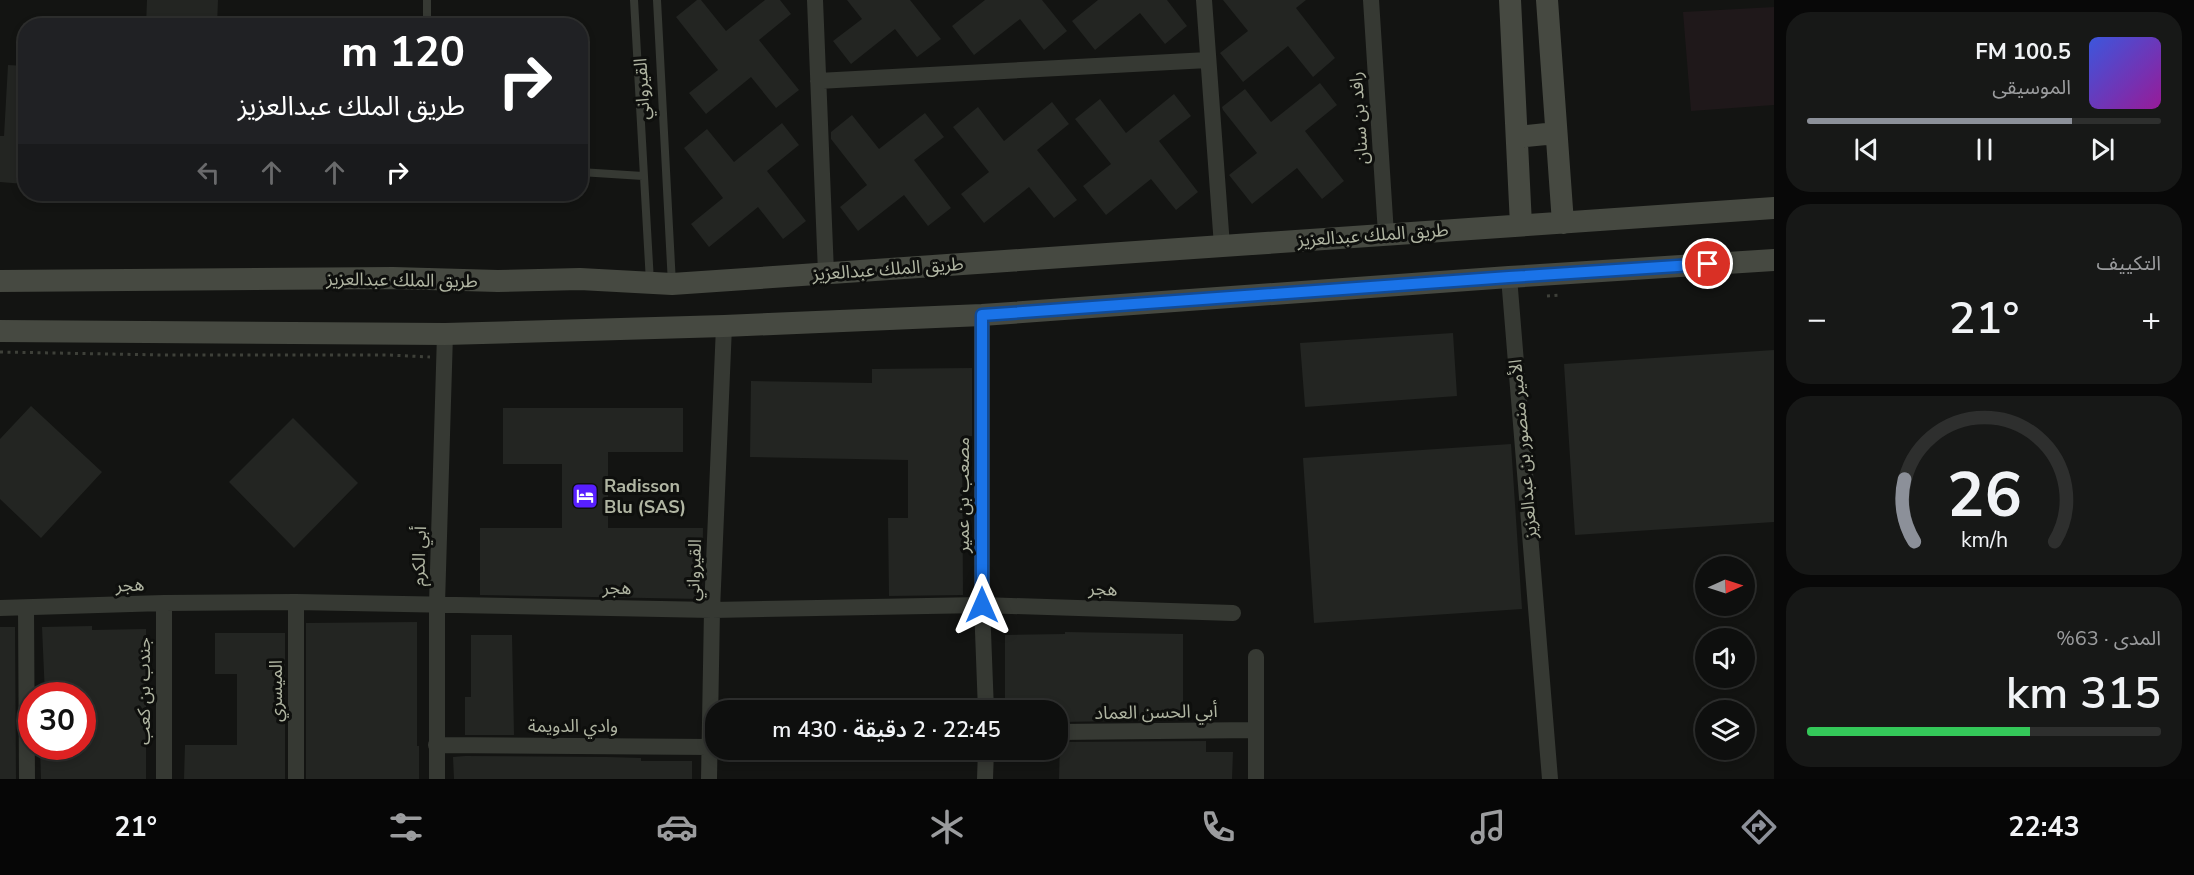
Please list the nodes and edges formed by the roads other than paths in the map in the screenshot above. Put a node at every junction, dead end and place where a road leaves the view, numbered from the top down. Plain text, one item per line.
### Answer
1 (427, 0) edge
2 (634, 0) edge
3 (657, 0) edge
4 (815, 0) edge
5 (1204, 0) edge
6 (1371, 0) edge
7 (1510, 0) edge
8 (1547, 0) edge
9 (428, 18) edge
10 (1208, 60) junction
11 (818, 81) junction
12 (1556, 134) junction
13 (1517, 137) junction
14 (588, 173) edge
15 (643, 176) junction
16 (1774, 208) edge
17 (1563, 223) junction
18 (1521, 225) junction
19 (1386, 234) junction
20 (1222, 246) junction
21 (1774, 260) edge
22 (826, 273) junction
23 (1509, 277) junction
24 (0, 281) edge
25 (650, 283) junction
26 (672, 284) junction
27 (982, 315) junction
28 (724, 326) junction
29 (0, 331) edge
30 (445, 334) junction
31 (296, 602) junction
32 (164, 603) junction
33 (437, 604) junction
34 (982, 605) junction
35 (0, 608) edge
36 (26, 609) junction
37 (712, 610) junction
38 (1233, 613) dead end
39 (1256, 657) dead end
40 (710, 700) edge
41 (986, 700) edge
42 (1256, 730) junction
43 (1068, 732) edge
44 (436, 745) junction
45 (705, 747) edge
46 (709, 760) edge
47 (986, 760) edge
48 (27, 779) edge
49 (164, 779) edge
50 (296, 779) edge
51 (437, 779) edge
52 (709, 779) edge
53 (985, 779) edge
54 (1256, 779) edge
55 (1550, 779) edge

1 - 9 lane
2 - 15 lane, القيرواني
3 - 26 lane, القيرواني
4 - 11 street
5 - 10 street
6 - 19 street, رافد بن سنان
7 - 13 main road
8 - 12 main road
10 - 11 street
10 - 20 street
11 - 22 street
12 - 13 main road
12 - 17 main road
13 - 18 main road
14 - 15 lane
15 - 25 lane, القيرواني
16 - 17 main road, طريق الملك عبدالعزيز
17 - 18 main road, طريق الملك عبدالعزيز
18 - 19 main road, طريق الملك عبدالعزيز
19 - 20 main road, طريق الملك عبدالعزيز
20 - 22 main road, طريق الملك عبدالعزيز
21 - 23 main road
22 - 26 main road, طريق الملك عبدالعزيز
23 - 27 main road
23 - 55 street, الأمير منصور بن عبدالعزيز
24 - 25 main road, طريق الملك عبدالعزيز
25 - 26 main road, طريق الملك عبدالعزيز
27 - 28 main road
27 - 34 street, مصعب بن عمير
28 - 30 main road
28 - 37 street, القيرواني
29 - 30 main road
30 - 33 street, أبي الكرم
31 - 32 street, هجر
31 - 33 street, هجر
31 - 50 street, الميسري
32 - 36 street, هجر
32 - 49 street, جندب بن كعب
33 - 37 street, هجر
33 - 44 street, أبي الكرم
34 - 37 street, هجر
34 - 38 street, هجر
34 - 41 street, مصعب بن عمير
35 - 36 street, هجر
36 - 48 street
37 - 40 street, القيرواني
39 - 42 street
42 - 43 street, أبي الحسن العماد
42 - 54 street
44 - 45 street, وادي الدويمة
44 - 51 street, أبي الكرم
46 - 52 street, القيرواني
47 - 53 street

